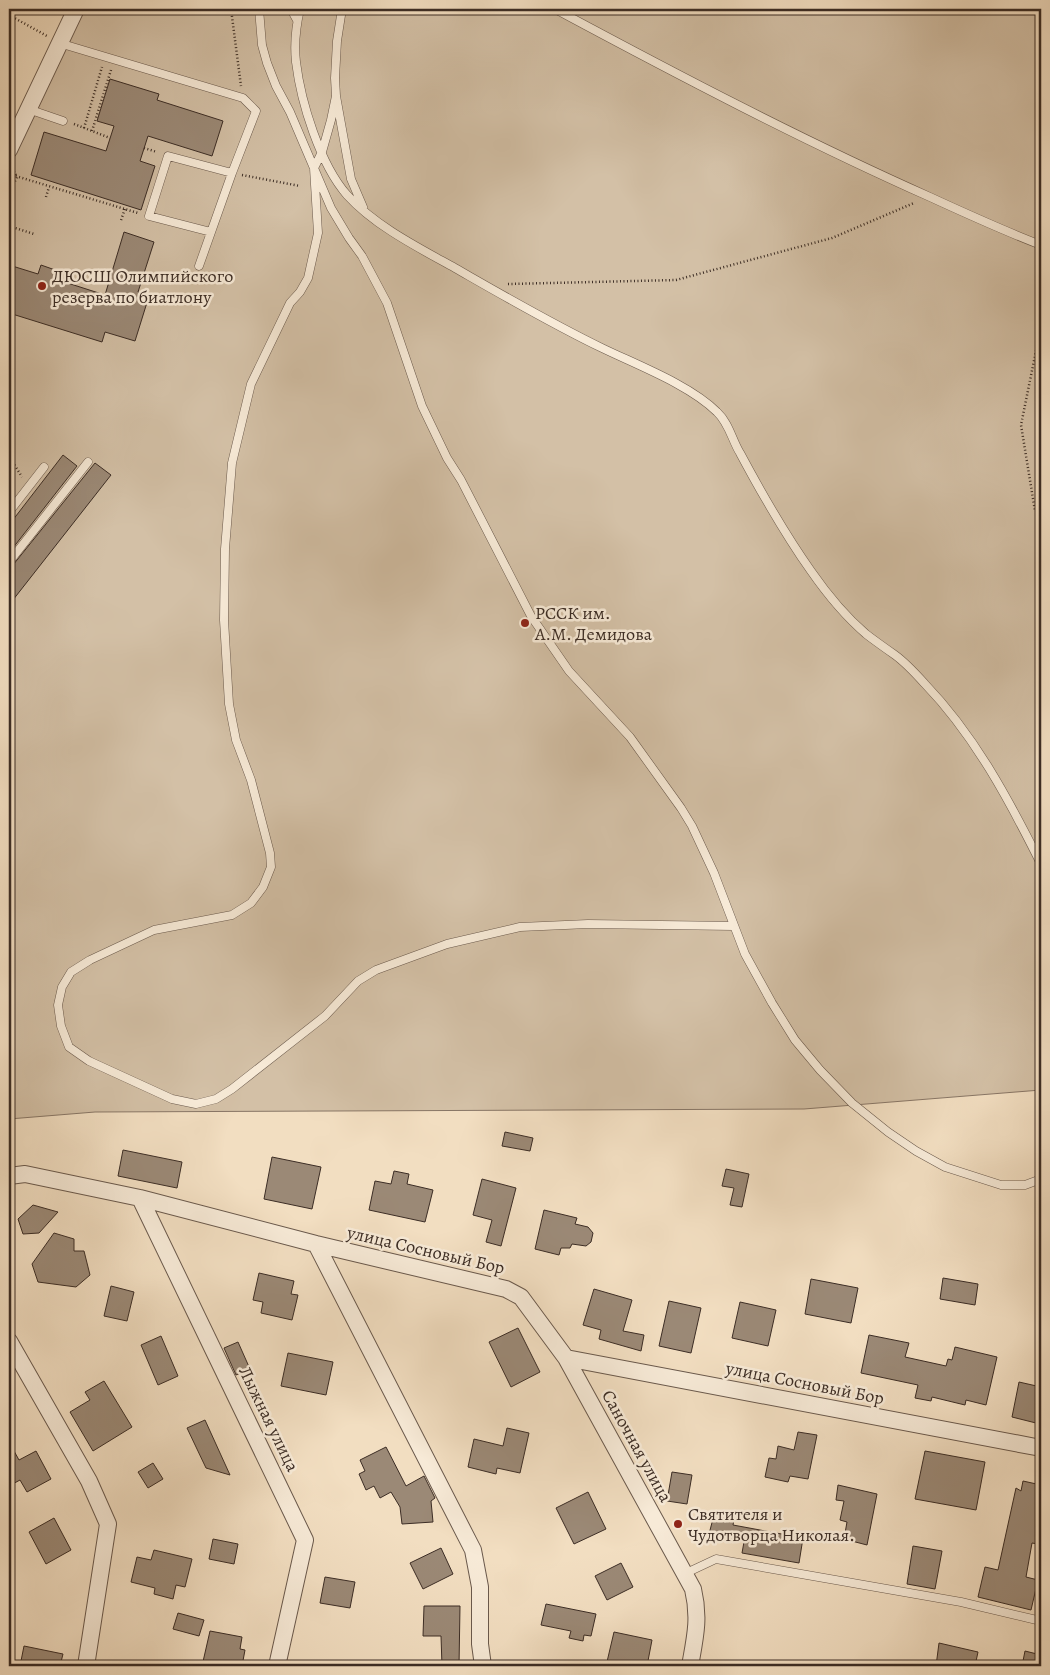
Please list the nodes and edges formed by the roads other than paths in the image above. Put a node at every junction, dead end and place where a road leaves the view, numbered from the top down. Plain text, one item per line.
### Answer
1 (76, 9) edge
2 (259, 9) edge
3 (291, 9) edge
4 (300, 9) edge
5 (342, 9) edge
6 (555, 9) edge
7 (297, 20) junction
8 (59, 43) junction
9 (336, 96) junction
10 (28, 109) junction
11 (309, 119) junction
12 (63, 120) road end
13 (296, 125) junction
14 (9, 150) edge
15 (322, 152) junction
16 (314, 168) junction
17 (232, 173) junction
18 (366, 214) junction
19 (211, 232) junction
20 (1041, 245) edge
21 (199, 266) dead end
22 (88, 462) dead end
23 (44, 466) dead end
24 (9, 512) edge
25 (9, 562) edge
26 (1041, 864) edge
27 (734, 926) junction
28 (9, 1176) edge
29 (1041, 1179) edge
30 (140, 1198) junction
31 (316, 1244) junction
32 (9, 1341) edge
33 (566, 1358) junction
34 (1041, 1448) edge
35 (684, 1574) junction
36 (1041, 1621) edge
37 (86, 1666) edge
38 (277, 1666) edge
39 (483, 1666) edge
40 (690, 1666) edge

1 - 8 street
2 - 13 lane
3 - 7 lane
4 - 7 lane
5 - 9 lane
6 - 20 lane
7 - 11 lane
8 - 10 street
8 - 17 lane
9 - 15 lane
9 - 18 lane
10 - 12 lane
10 - 14 street
11 - 13 lane
11 - 15 lane
13 - 16 lane
15 - 16 lane
15 - 18 lane
16 - 27 lane
16 - 27 lane
17 - 19 lane
17 - 19 lane
18 - 26 lane
19 - 21 lane
22 - 25 lane
23 - 24 lane
27 - 29 lane
28 - 30 street, улица Сосновый Бор
30 - 31 street, улица Сосновый Бор
30 - 38 street, Лыжная улица
31 - 33 street, улица Сосновый Бор
31 - 39 street
32 - 37 street
33 - 34 street, улица Сосновый Бор
33 - 35 street, Саночная улица
35 - 36 lane
35 - 40 street, Саночная улица

